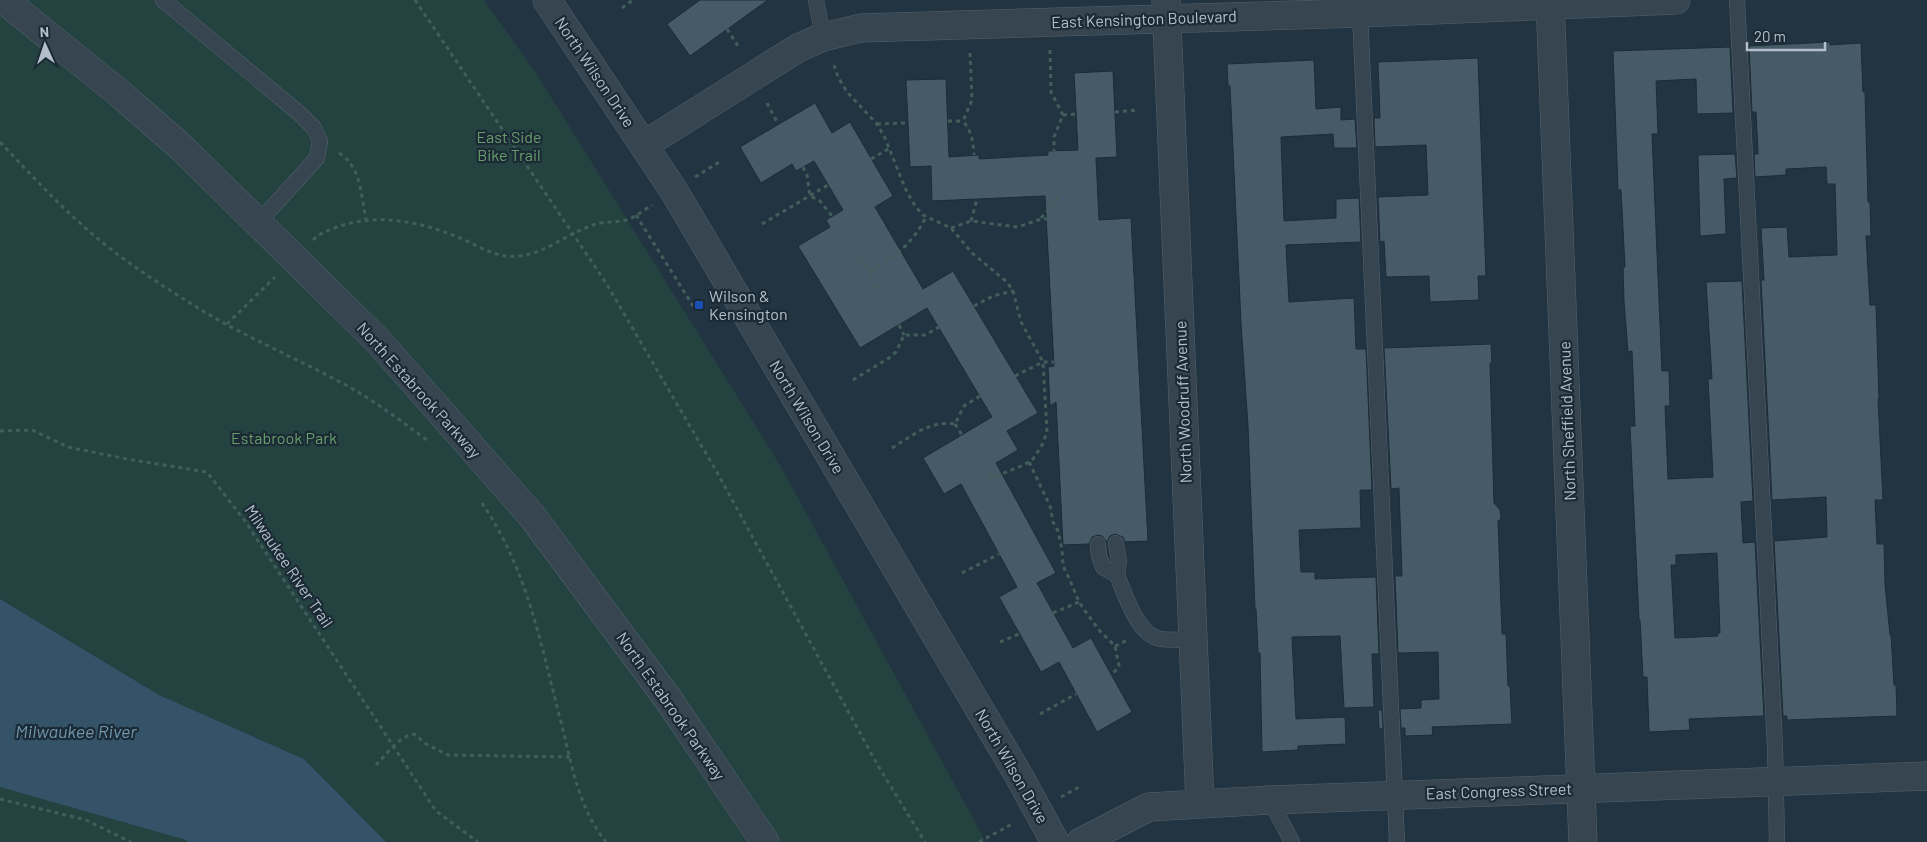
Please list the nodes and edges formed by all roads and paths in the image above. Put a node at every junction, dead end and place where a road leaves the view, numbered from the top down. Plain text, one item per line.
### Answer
1 (4, 0) edge
2 (163, 0) edge
3 (415, 0) edge
4 (547, 0) edge
5 (633, 0) edge
6 (816, 0) edge
7 (1676, 0) edge
8 (1737, 0) edge
9 (1550, 3) edge
10 (622, 8) dead end
11 (1166, 9) edge
12 (1360, 13) junction
13 (727, 30) dead end
14 (823, 37) junction
15 (740, 49) dead end
16 (1050, 50) dead end
17 (970, 53) dead end
18 (834, 65) dead end
19 (767, 103) dead end
20 (1138, 110) dead end
21 (1115, 112) dead end
22 (1076, 114) dead end
23 (1063, 115) junction
24 (948, 121) dead end
25 (963, 121) junction
26 (908, 123) dead end
27 (778, 124) dead end
28 (877, 124) junction
29 (320, 141) junction
30 (0, 142) edge
31 (644, 145) junction
32 (890, 148) junction
33 (1054, 151) dead end
34 (974, 156) dead end
35 (871, 159) dead end
36 (721, 160) dead end
37 (803, 167) dead end
38 (701, 173) dead end
39 (828, 185) dead end
40 (810, 196) junction
41 (1058, 196) dead end
42 (977, 199) dead end
43 (649, 207) dead end
44 (636, 215) junction
45 (832, 216) dead end
46 (926, 217) junction
47 (366, 219) junction
48 (1041, 219) junction
49 (1054, 219) dead end
50 (971, 221) junction
51 (258, 223) junction
52 (762, 224) dead end
53 (950, 228) junction
54 (573, 234) junction
55 (294, 258) junction
56 (858, 259) dead end
57 (871, 271) junction
58 (877, 291) dead end
59 (1013, 291) junction
60 (974, 306) dead end
61 (695, 309) dead end
62 (227, 324) junction
63 (899, 325) dead end
64 (939, 327) dead end
65 (904, 335) junction
66 (1042, 362) junction
67 (1054, 362) dead end
68 (1016, 376) dead end
69 (854, 380) dead end
70 (980, 396) dead end
71 (955, 424) junction
72 (0, 431) edge
73 (962, 435) dead end
74 (433, 446) dead end
75 (892, 448) dead end
76 (1029, 462) junction
77 (983, 471) dead end
78 (479, 499) dead end
79 (1116, 543) dead end
80 (1098, 544) dead end
81 (999, 554) dead end
82 (962, 573) dead end
83 (1117, 575) junction
84 (1079, 602) junction
85 (1054, 613) dead end
86 (1020, 634) dead end
87 (1193, 640) junction
88 (1000, 642) dead end
89 (1112, 675) dead end
90 (1076, 694) dead end
91 (1040, 714) dead end
92 (394, 747) junction
93 (570, 757) junction
94 (376, 765) dead end
95 (1927, 776) edge
96 (1777, 782) junction
97 (1079, 787) dead end
98 (1582, 788) junction
99 (1395, 796) junction
100 (1060, 798) dead end
101 (0, 799) edge
102 (1270, 800) junction
103 (1200, 803) junction
104 (1012, 825) dead end
105 (131, 842) edge
106 (478, 842) edge
107 (606, 842) edge
108 (765, 842) edge
109 (925, 842) edge
110 (979, 842) edge
111 (1055, 842) edge
112 (1081, 842) edge
113 (1292, 842) edge
114 (1397, 842) edge
115 (1583, 842) edge
116 (1777, 842) edge

1 - 51 street, North Estabrook Parkway
2 - 29 lane
3 - 54 path
4 - 31 street, North Wilson Drive
5 - 10 path
6 - 14 lane
7 - 9 street, East Kensington Boulevard
8 - 96 lane
9 - 12 street, East Kensington Boulevard
9 - 98 street, North Sheffield Avenue
11 - 12 street, East Kensington Boulevard
11 - 14 street, East Kensington Boulevard
11 - 87 street, North Woodruff Avenue
12 - 99 lane
13 - 15 path
14 - 31 street, East Kensington Boulevard
16 - 23 path
17 - 25 path
18 - 28 path
19 - 27 path
20 - 21 path
22 - 23 path
23 - 33 path
24 - 25 path
25 - 34 path
26 - 28 path
28 - 32 path
29 - 47 path
29 - 51 lane
30 - 62 path
31 - 111 street, North Wilson Drive
32 - 35 path
32 - 46 path
36 - 38 path
37 - 40 path
39 - 40 path
40 - 45 path
40 - 52 path
41 - 48 path
42 - 50 path
43 - 44 path
44 - 54 path
44 - 61 path
46 - 53 path
46 - 57 path
47 - 54 path
47 - 55 path
48 - 49 path
48 - 50 path
50 - 53 path
51 - 55 street, North Estabrook Parkway
53 - 59 path
54 - 109 path
55 - 62 path
55 - 108 street, North Estabrook Parkway
56 - 57 path
57 - 58 path
59 - 60 path
59 - 66 path
62 - 74 path
63 - 65 path
64 - 65 path
65 - 69 path
66 - 67 path
66 - 68 path
66 - 76 path
70 - 71 path
71 - 73 path
71 - 75 path
72 - 92 path, Milwaukee River Trail
76 - 77 path
76 - 84 path
78 - 93 path
79 - 83 lane
80 - 83 lane
81 - 82 path
83 - 87 lane
84 - 85 path
84 - 89 path
86 - 88 path
87 - 103 street, North Woodruff Avenue
90 - 91 path
92 - 93 path
92 - 94 path
92 - 106 path, Milwaukee River Trail
93 - 107 path
95 - 96 street, East Congress Street
96 - 98 street, East Congress Street
96 - 116 lane
97 - 100 path
98 - 99 street, East Congress Street
98 - 115 street, North Sheffield Avenue
99 - 102 street, East Congress Street
99 - 114 lane
101 - 105 path
102 - 103 street, East Congress Street
102 - 113 lane
103 - 112 street, East Congress Street
104 - 110 path

